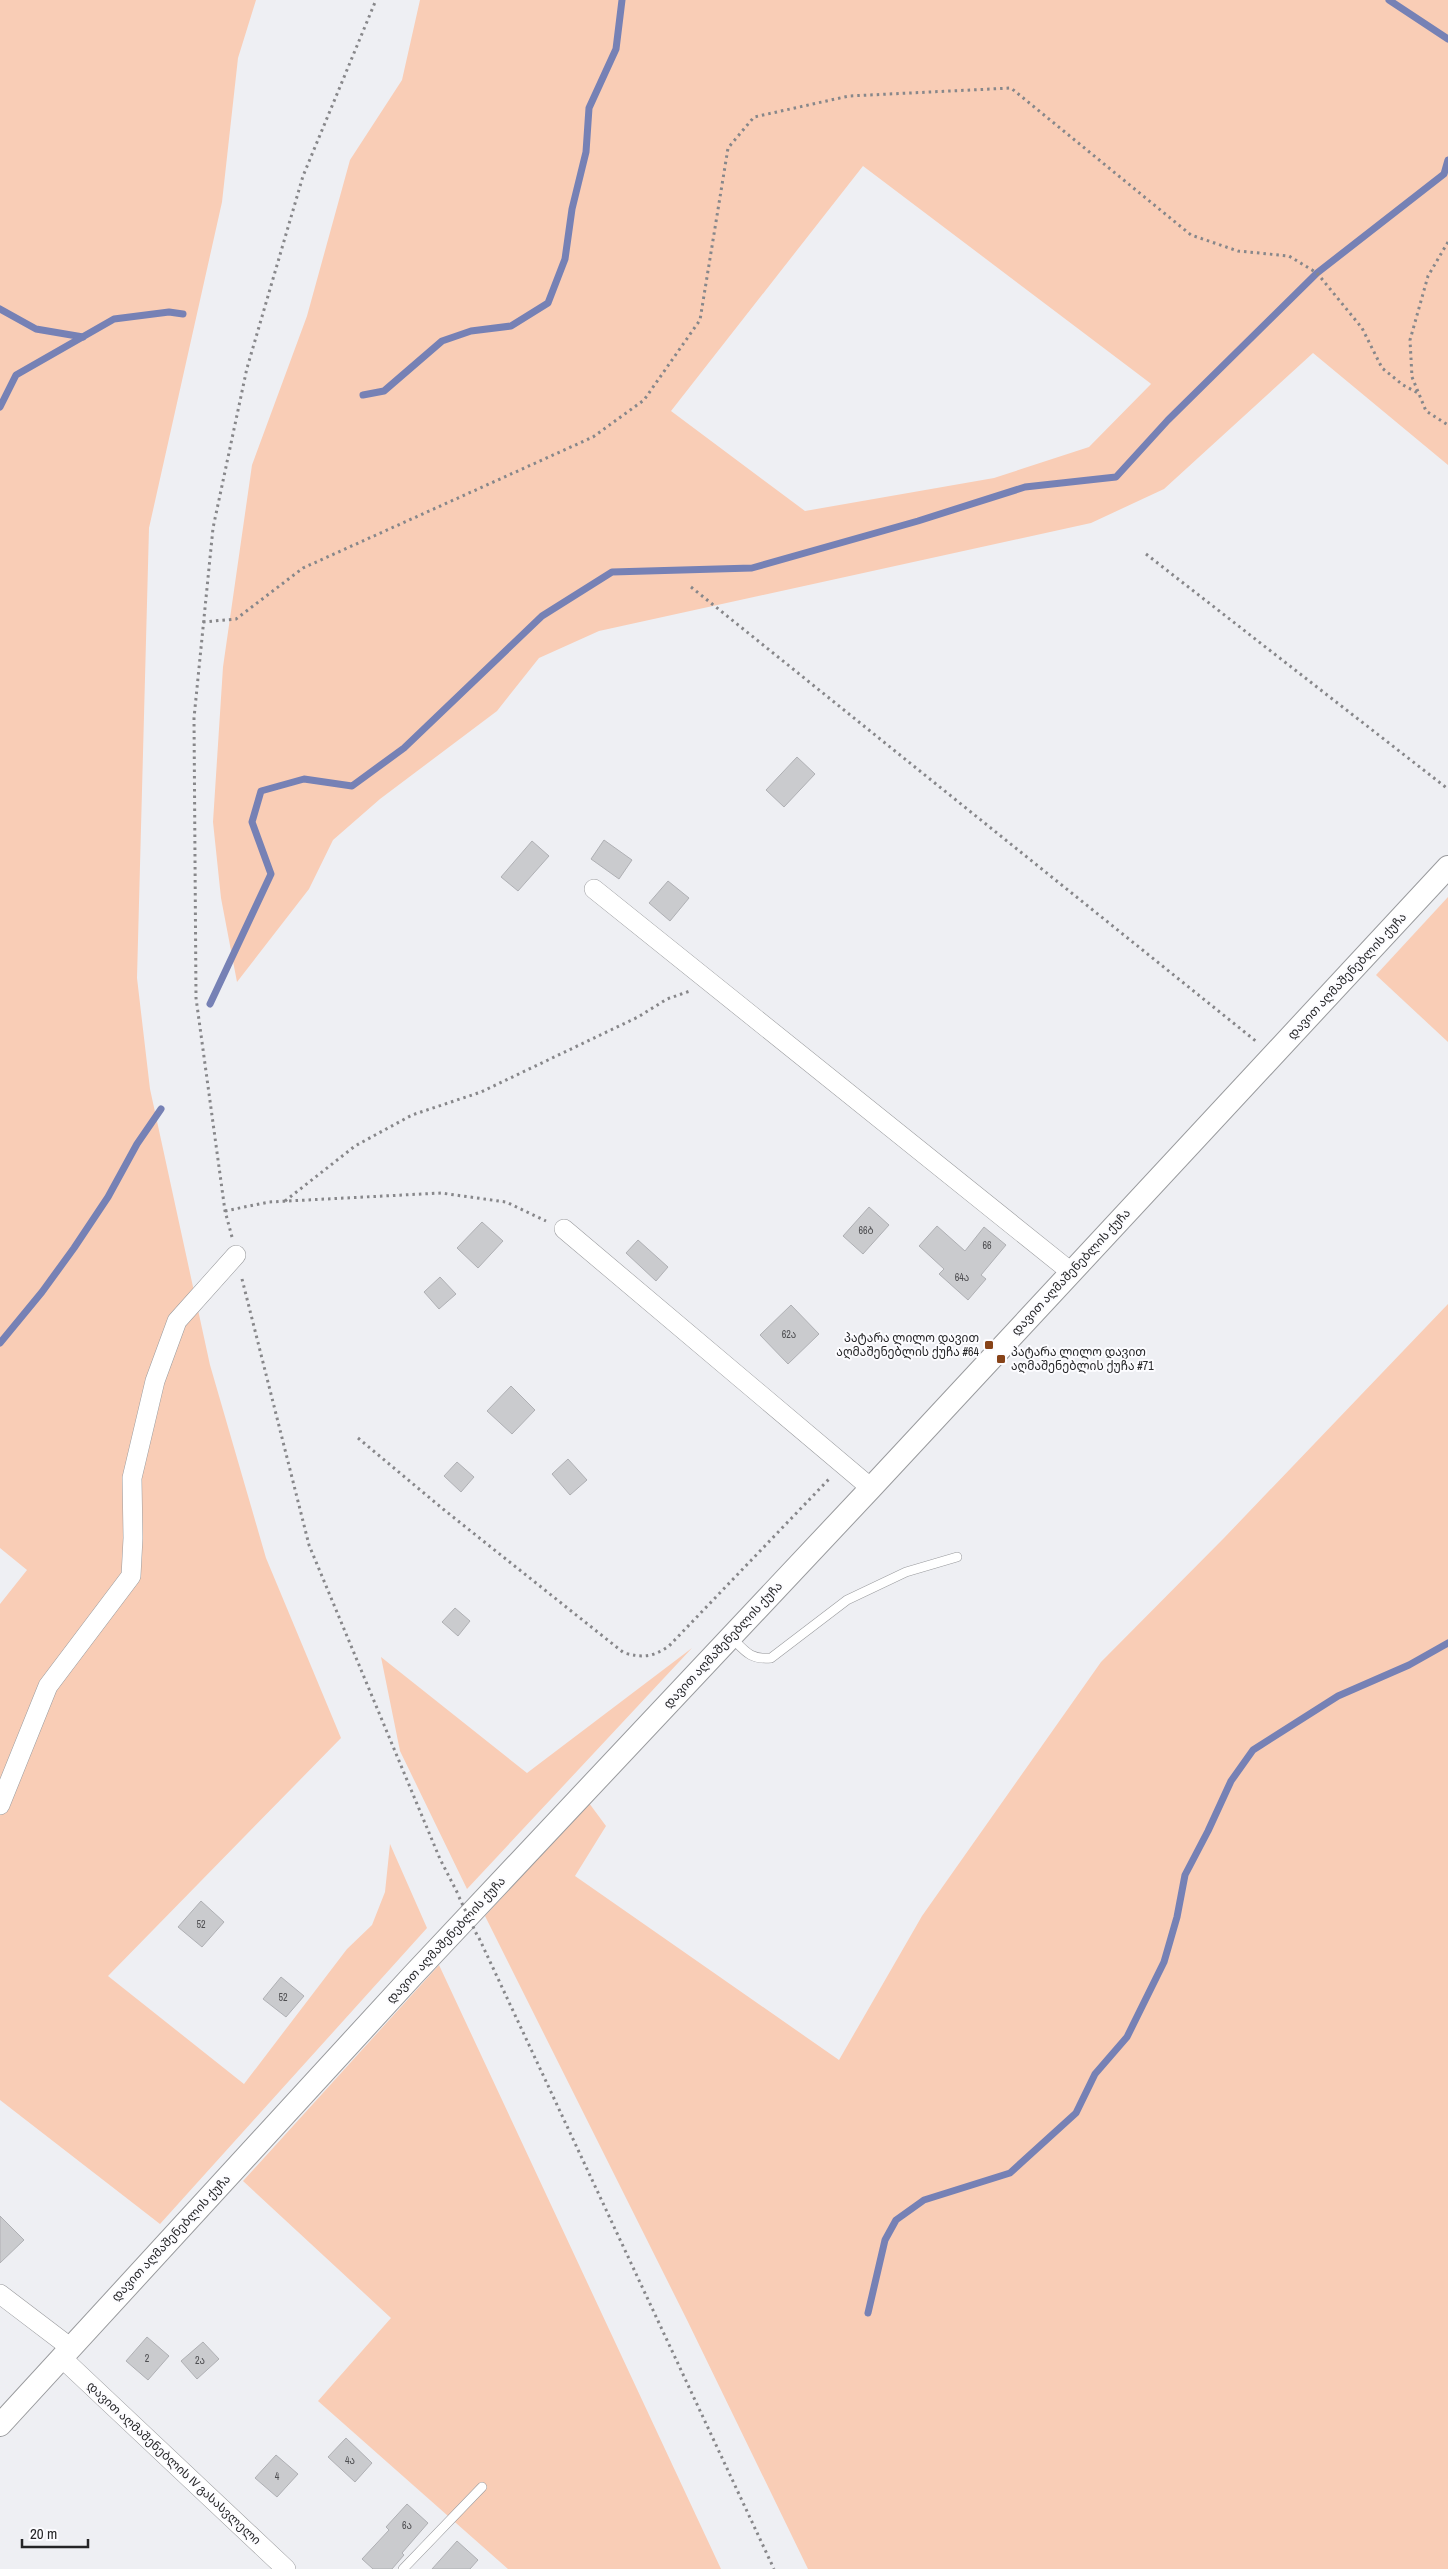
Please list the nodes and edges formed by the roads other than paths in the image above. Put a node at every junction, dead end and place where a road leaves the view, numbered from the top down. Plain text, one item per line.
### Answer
1 (1448, 867) edge
2 (594, 889) dead end
3 (564, 1229) road end
4 (236, 1255) road end
5 (1071, 1272) junction
6 (871, 1488) junction
7 (957, 1557) dead end
8 (731, 1637) junction
9 (0, 1805) edge
10 (0, 2294) edge
11 (66, 2353) junction
12 (0, 2425) edge
13 (482, 2487) dead end
14 (286, 2569) edge
15 (402, 2569) edge

1 - 5 street, დავით აღმაშენებლის ქუჩა
2 - 5 street
3 - 6 street
4 - 9 street
5 - 6 street, დავით აღმაშენებლის ქუჩა
6 - 8 street, დავით აღმაშენებლის ქუჩა
7 - 8 lane
8 - 11 street, დავით აღმაშენებლის ქუჩა
10 - 11 street, დავით აღმაშენებლის IV გასასვლელი
11 - 12 street, დავით აღმაშენებლის ქუჩა
11 - 14 street, დავით აღმაშენებლის IV გასასვლელი
13 - 15 lane

